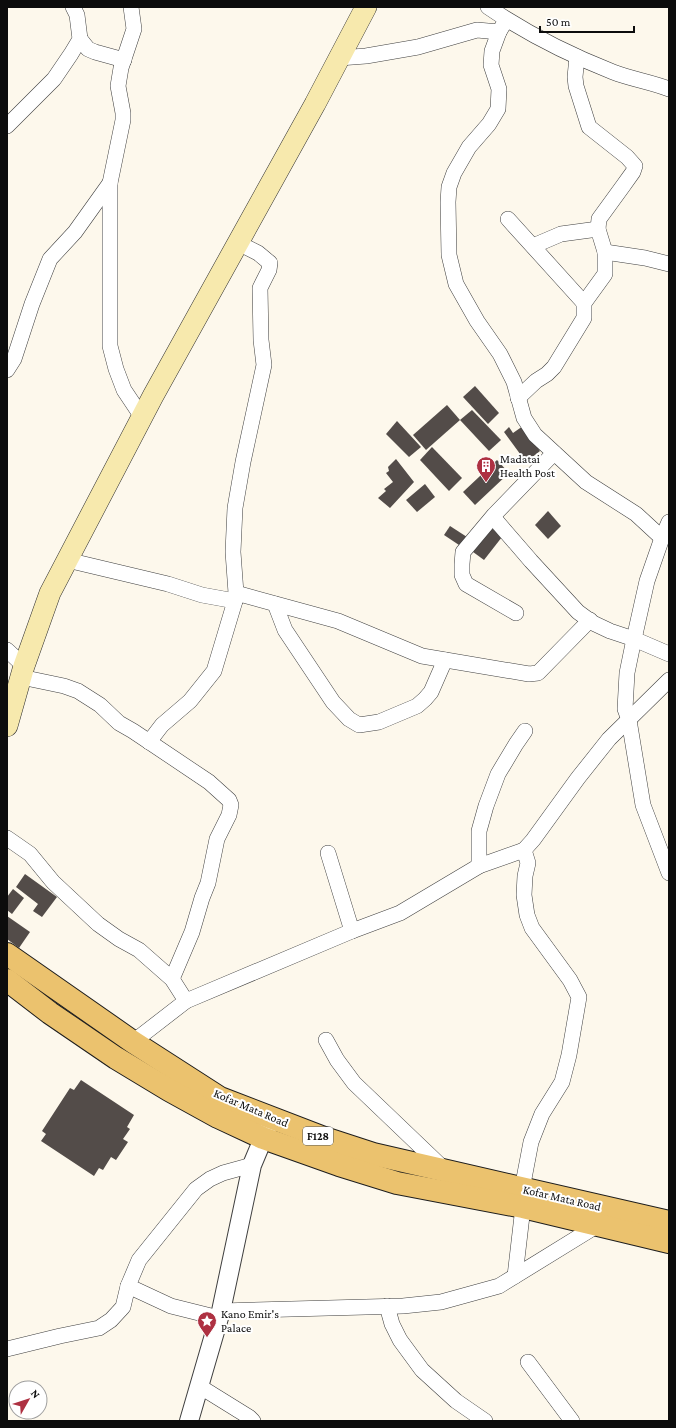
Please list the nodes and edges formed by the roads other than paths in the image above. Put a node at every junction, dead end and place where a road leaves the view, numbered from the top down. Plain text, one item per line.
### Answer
1 (73, 7) edge
2 (131, 7) edge
3 (366, 7) edge
4 (488, 7) edge
5 (503, 26) junction
6 (80, 39) junction
7 (577, 57) junction
8 (339, 58) junction
9 (124, 60) junction
10 (669, 89) edge
11 (7, 126) edge
12 (110, 183) junction
13 (508, 219) dead end
14 (598, 229) junction
15 (238, 243) junction
16 (533, 246) junction
17 (605, 252) junction
18 (669, 264) edge
19 (584, 302) junction
20 (7, 370) edge
21 (518, 398) junction
22 (142, 418) junction
23 (554, 453) junction
24 (493, 517) junction
25 (669, 522) edge
26 (662, 538) junction
27 (67, 560) junction
28 (236, 597) junction
29 (274, 604) junction
30 (516, 613) dead end
31 (590, 620) junction
32 (634, 639) junction
33 (7, 650) edge
34 (669, 654) edge
35 (444, 660) junction
36 (23, 671) junction
37 (669, 680) edge
38 (629, 720) junction
39 (7, 726) edge
40 (525, 731) dead end
41 (149, 742) junction
42 (7, 838) edge
43 (524, 850) junction
44 (328, 853) dead end
45 (479, 866) junction
46 (669, 873) edge
47 (352, 931) junction
48 (7, 954) edge
49 (172, 979) junction
50 (7, 980) edge
51 (186, 1001) junction
52 (326, 1040) dead end
53 (133, 1042) junction
54 (272, 1118) junction
55 (263, 1138) junction
56 (252, 1165) junction
57 (446, 1172) junction
58 (522, 1198) junction
59 (669, 1222) edge
60 (598, 1225) junction
61 (669, 1242) edge
62 (515, 1276) junction
63 (128, 1286) junction
64 (387, 1306) junction
65 (220, 1314) junction
66 (7, 1350) edge
67 (528, 1362) dead end
68 (199, 1386) junction
69 (189, 1421) edge
70 (253, 1421) edge
71 (485, 1421) edge
72 (572, 1421) edge

1 - 6 street
2 - 9 street
3 - 8 main road
4 - 5 street
5 - 7 street
5 - 8 street
5 - 21 street
6 - 9 street
6 - 11 street
7 - 10 street
7 - 14 street
8 - 15 main road
9 - 12 street
12 - 20 street
12 - 22 street
13 - 16 street
14 - 16 street
14 - 17 street
15 - 22 main road
15 - 28 street
16 - 19 street
17 - 18 street
17 - 19 street
19 - 21 street
21 - 23 street
22 - 27 main road
23 - 24 street
23 - 26 street
24 - 30 street
24 - 31 street
25 - 26 street
26 - 32 street
27 - 28 street
27 - 36 main road
28 - 29 street
28 - 41 street
29 - 35 street
29 - 35 street
31 - 32 street
31 - 35 street
32 - 34 street
32 - 38 street
33 - 36 street
36 - 39 main road
36 - 41 street
37 - 38 street
38 - 43 street
38 - 46 street
40 - 45 street
41 - 49 street
42 - 49 street
43 - 45 street
43 - 58 street
44 - 47 street
45 - 47 street
47 - 51 street
48 - 53 main road, Kofar Mata Road / F128
49 - 51 street
50 - 55 main road, Kofar Mata Road / F128
51 - 53 street
52 - 57 street
53 - 54 main road, Kofar Mata Road / F128
54 - 55 street
54 - 57 main road, Kofar Mata Road / F128
55 - 56 street
55 - 58 main road, Kofar Mata Road / F128
56 - 63 street
56 - 65 street
57 - 58 main road, Kofar Mata Road / F128
58 - 59 main road, Kofar Mata Road / F128
58 - 60 main road, Kofar Mata Road / F128
58 - 62 street
60 - 61 main road, Kofar Mata Road / F128
60 - 62 street
62 - 64 street
63 - 65 street
63 - 66 street
64 - 65 street
64 - 71 street
65 - 68 street
67 - 72 street
68 - 69 street
68 - 70 street

